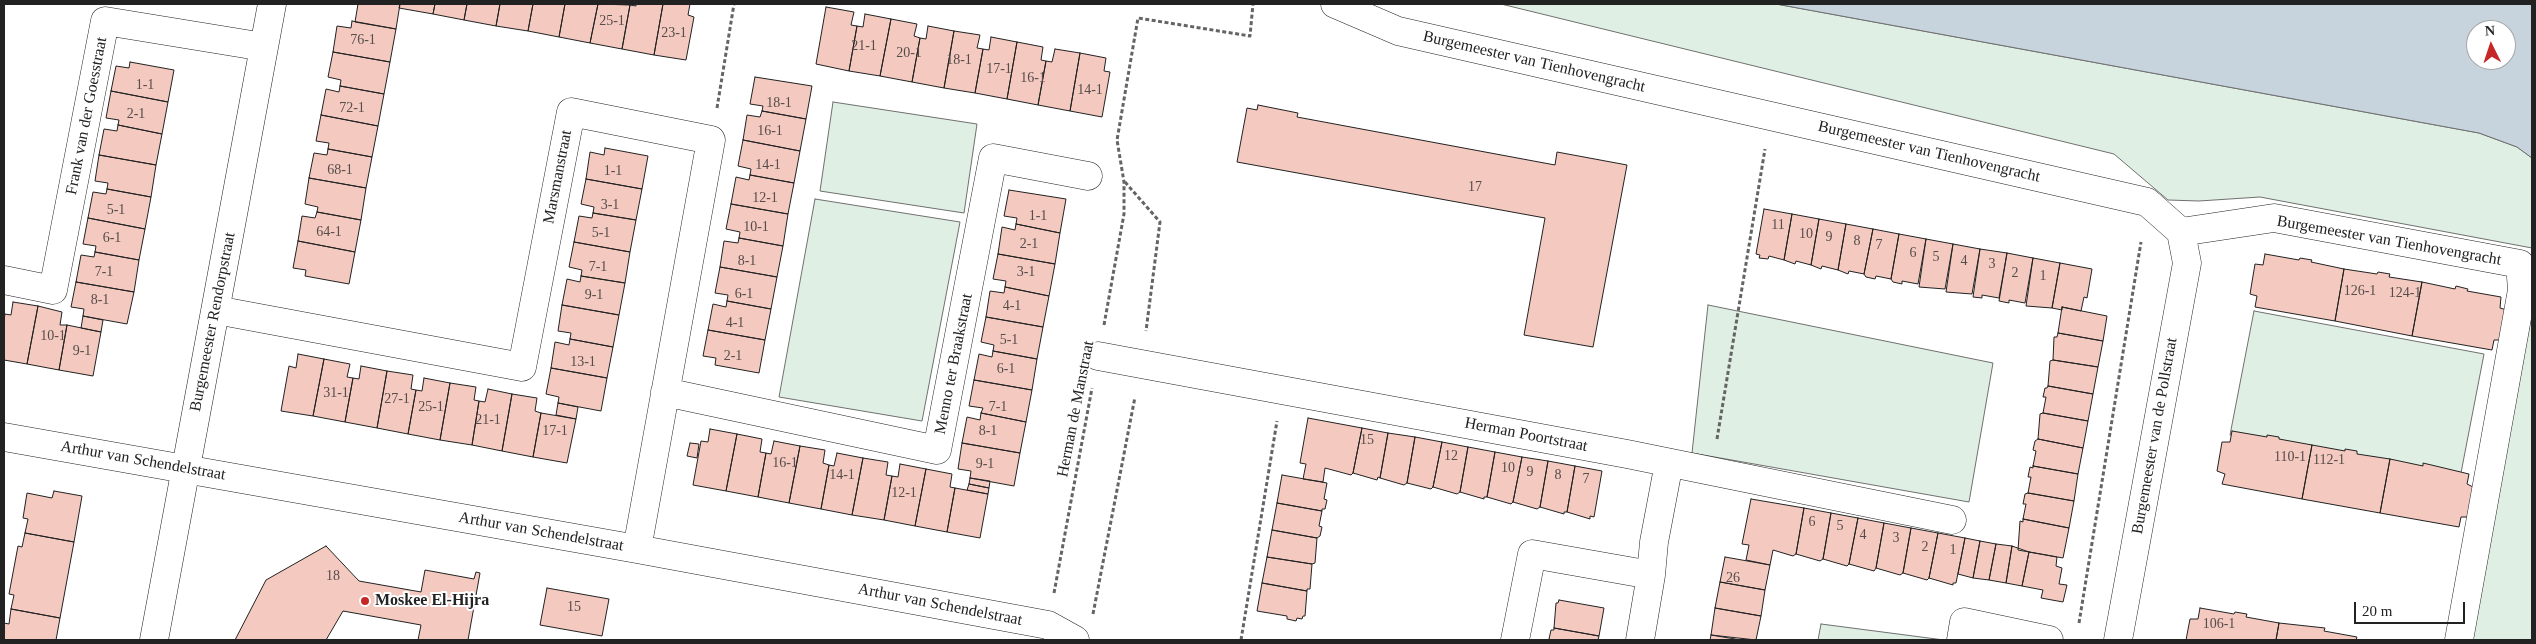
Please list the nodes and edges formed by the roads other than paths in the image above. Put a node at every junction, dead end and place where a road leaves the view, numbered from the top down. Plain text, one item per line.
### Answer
1 (272, 4) edge
2 (1335, 4) edge
3 (264, 47) junction
4 (1088, 176) dead end
5 (2181, 232) junction
6 (4, 280) edge
7 (216, 310) junction
8 (1098, 356) road end
9 (665, 392) junction
10 (4, 437) edge
11 (1669, 463) junction
12 (186, 468) junction
13 (1952, 520) dead end
14 (637, 549) junction
15 (1651, 575) junction
16 (1083, 631) edge
17 (154, 640) edge
18 (1515, 640) edge
19 (1640, 640) edge
20 (1961, 640) edge
21 (2049, 640) edge
22 (2118, 640) edge
23 (2459, 640) edge

1 - 3 street, Burgemeester Rendorpstraat
2 - 5 street, Burgemeester van Tienhovengracht
3 - 6 street, Frank van der Goesstraat
3 - 7 street, Burgemeester Rendorpstraat
4 - 9 street, Menno ter Braakstraat
5 - 22 street, Burgemeester van de Pollstraat
5 - 23 street, Burgemeester van Tienhovengracht
7 - 9 street, Marsmanstraat
7 - 12 street, Burgemeester Rendorpstraat
8 - 11 street, Herman Poortstraat
9 - 14 street
10 - 12 street, Arthur van Schendelstraat
11 - 13 street, Herman Poortstraat
11 - 15 street
12 - 14 street, Arthur van Schendelstraat
12 - 17 street, Burgemeester Rendorpstraat
14 - 16 street, Arthur van Schendelstraat
15 - 18 street
15 - 19 street
20 - 21 street

